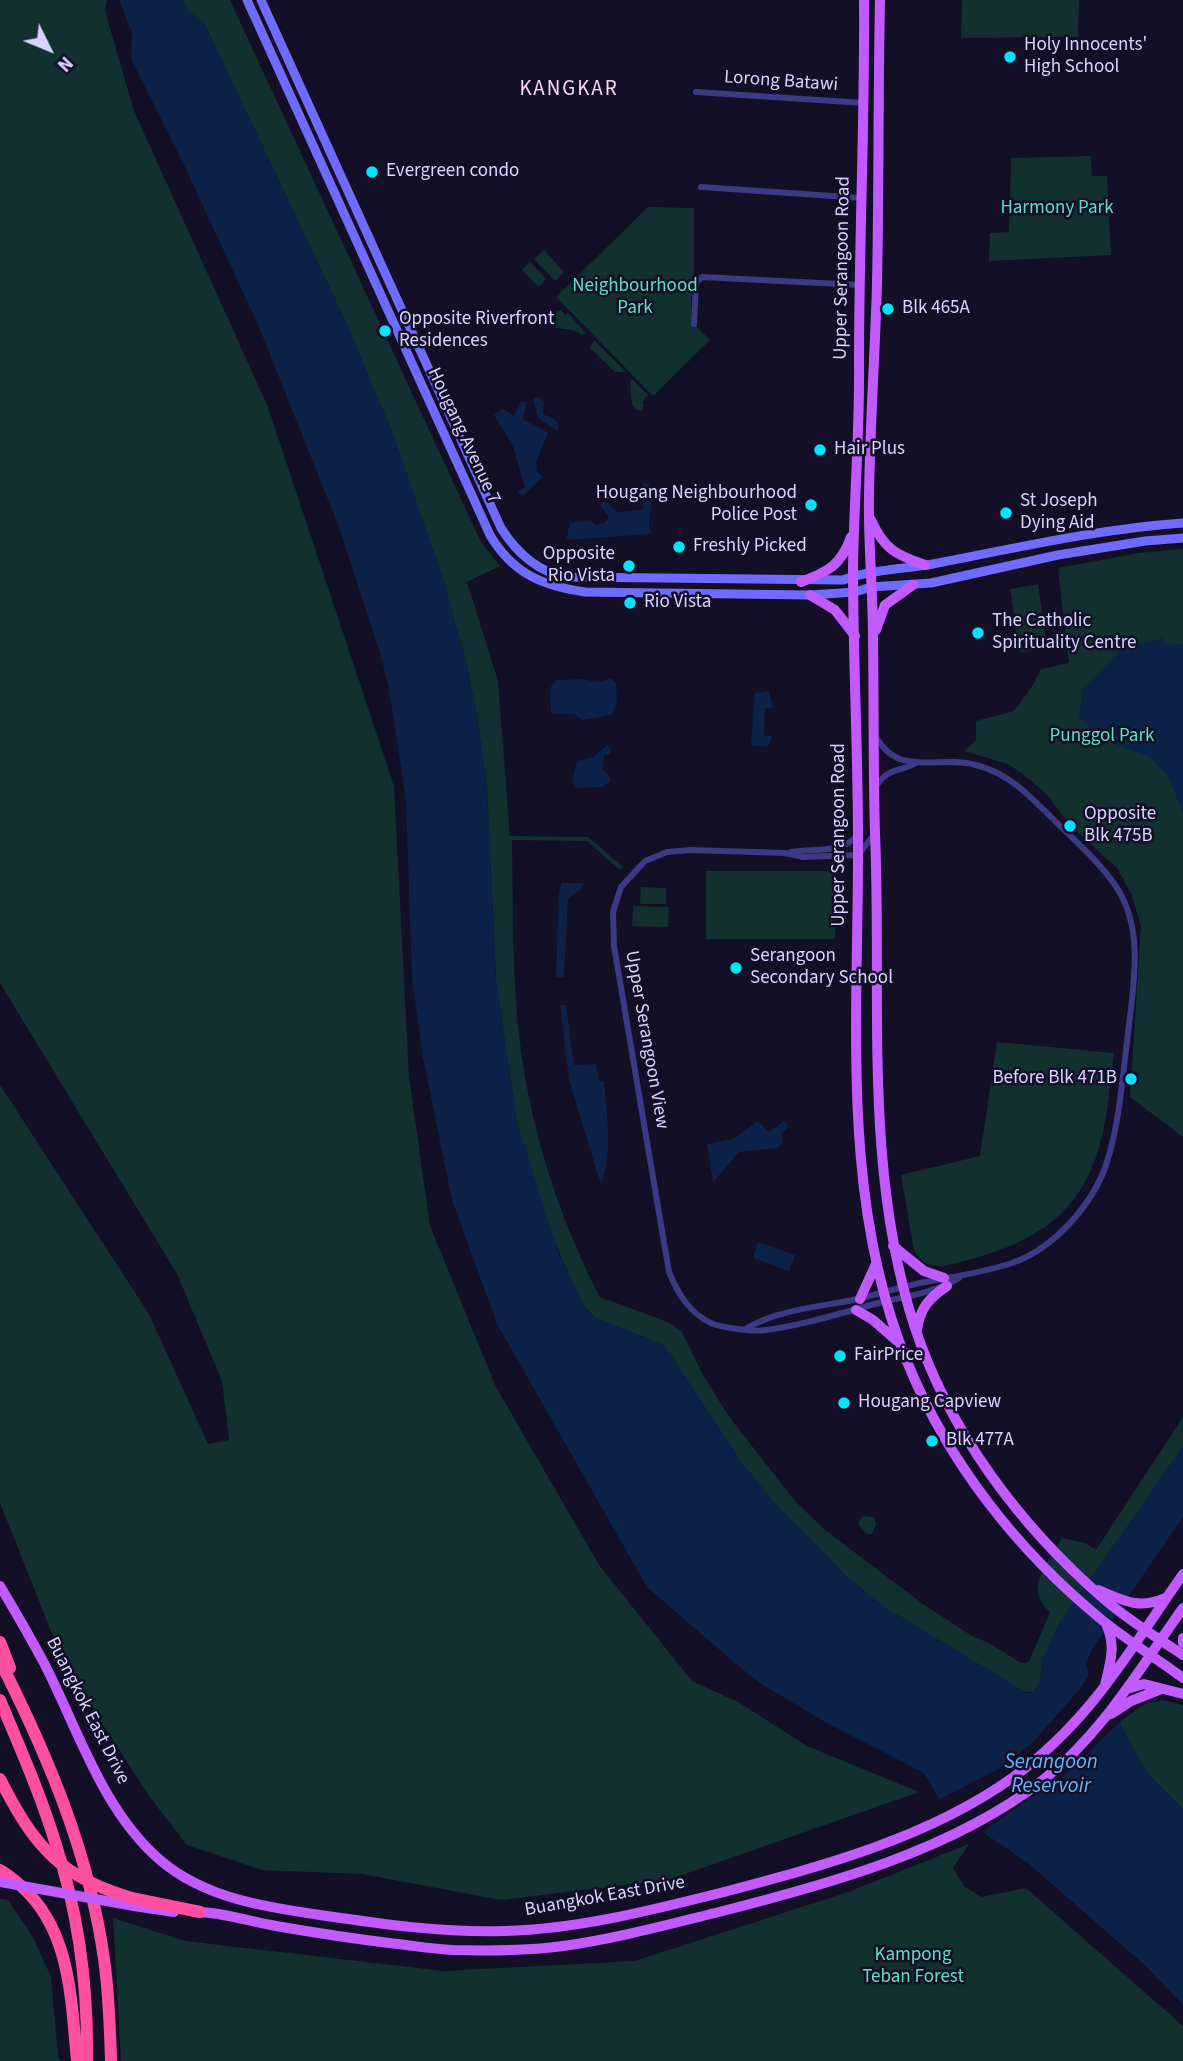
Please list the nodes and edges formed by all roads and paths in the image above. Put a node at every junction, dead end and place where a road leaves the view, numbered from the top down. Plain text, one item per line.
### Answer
1 (247, 0) edge
2 (261, 0) edge
3 (864, 0) edge
4 (880, 0) edge
5 (696, 92) dead end
6 (864, 103) junction
7 (701, 187) dead end
8 (862, 198) junction
9 (860, 285) junction
10 (694, 324) dead end
11 (869, 514) junction
12 (1183, 523) edge
13 (854, 529) junction
14 (1183, 538) edge
15 (925, 565) junction
16 (871, 574) junction
17 (853, 576) junction
18 (801, 582) junction
19 (913, 585) junction
20 (872, 587) junction
21 (855, 592) junction
22 (810, 595) junction
23 (855, 636) junction
24 (873, 639) junction
25 (874, 732) junction
26 (916, 763) junction
27 (873, 793) junction
28 (875, 831) junction
29 (858, 835) junction
30 (785, 853) junction
31 (858, 855) junction
32 (892, 1246) junction
33 (876, 1264) junction
34 (945, 1282) junction
35 (905, 1291) junction
36 (883, 1297) junction
37 (858, 1304) junction
38 (747, 1328) junction
39 (917, 1332) junction
40 (900, 1343) junction
41 (1183, 1574) edge
42 (0, 1586) edge
43 (1092, 1588) junction
44 (1167, 1597) junction
45 (1183, 1608) edge
46 (1105, 1623) junction
47 (1145, 1631) junction
48 (1160, 1640) junction
49 (0, 1642) edge
50 (1136, 1644) junction
51 (1150, 1654) junction
52 (1183, 1655) edge
53 (0, 1661) edge
54 (1183, 1678) edge
55 (1129, 1686) junction
56 (1161, 1689) junction
57 (1103, 1691) junction
58 (1183, 1693) edge
59 (0, 1700) edge
60 (1103, 1720) junction
61 (36, 1732) junction
62 (0, 1778) edge
63 (0, 1870) edge
64 (0, 1882) edge
65 (135, 1902) junction
66 (200, 1912) joint
67 (77, 2061) edge
68 (87, 2061) edge
69 (111, 2061) edge

1 - 22 main road, Hougang Avenue 7
2 - 18 main road, Hougang Avenue 7
3 - 6 main road, Upper Serangoon Road
4 - 11 main road, Upper Serangoon Road
5 - 6 street, Lorong Batawi
6 - 8 main road, Upper Serangoon Road
7 - 8 street
8 - 9 main road, Upper Serangoon Road
9 - 10 street
9 - 13 main road, Upper Serangoon Road
11 - 15 main road
11 - 16 main road, Upper Serangoon Road
12 - 15 main road, Hougang Avenue 7
13 - 17 main road, Upper Serangoon Road
13 - 18 main road
14 - 19 main road, Hougang Avenue 7
15 - 16 main road, Hougang Avenue 7
16 - 17 main road, Hougang Avenue 7
16 - 20 main road, Upper Serangoon Road
17 - 18 main road, Hougang Avenue 7
17 - 21 main road, Upper Serangoon Road
19 - 20 main road, Hougang Avenue 7
19 - 24 main road
20 - 21 main road, Hougang Avenue 7
20 - 24 main road, Upper Serangoon Road
21 - 22 main road, Hougang Avenue 7
21 - 23 main road, Upper Serangoon Road
22 - 23 main road
23 - 29 main road, Upper Serangoon Road
24 - 25 main road, Upper Serangoon Road
25 - 26 street
25 - 27 main road, Upper Serangoon Road
26 - 27 street
26 - 34 street
27 - 28 main road, Upper Serangoon Road
28 - 31 street
28 - 32 main road, Upper Serangoon Road
29 - 30 street, Upper Serangoon View
29 - 31 main road, Upper Serangoon Road
30 - 31 street, Upper Serangoon View
30 - 38 street, Upper Serangoon View
31 - 33 main road, Upper Serangoon Road
32 - 34 main road
32 - 35 main road, Upper Serangoon Road
33 - 36 main road, Upper Serangoon Road
33 - 37 main road
34 - 35 street
34 - 39 main road
35 - 36 street
35 - 39 main road, Upper Serangoon Road
36 - 37 street, Upper Serangoon View
36 - 37 street, Upper Serangoon View
36 - 40 main road, Upper Serangoon Road
37 - 38 street, Upper Serangoon View
37 - 38 street, Upper Serangoon View
37 - 40 main road
39 - 43 main road, Upper Serangoon Road
40 - 46 main road, Upper Serangoon Road
41 - 44 main road, Buangkok East Drive
42 - 57 main road, Buangkok East Drive
43 - 44 main road
43 - 47 main road, Upper Serangoon Road
44 - 47 main road, Buangkok East Drive
45 - 48 main road, Buangkok East Drive
46 - 50 main road, Upper Serangoon Road
46 - 57 main road
47 - 48 main road, Upper Serangoon Road
47 - 50 main road, Buangkok East Drive
48 - 51 main road, Buangkok East Drive
48 - 52 main road, Upper Serangoon Road
49 - 61 highway
50 - 51 main road, Upper Serangoon Road
50 - 57 main road, Buangkok East Drive
51 - 54 main road, Upper Serangoon Road
51 - 55 main road, Buangkok East Drive
53 - 61 highway
55 - 56 main road
55 - 60 main road, Buangkok East Drive
56 - 58 main road
56 - 60 main road
59 - 68 highway
60 - 66 main road, Buangkok East Drive
61 - 69 highway
62 - 65 highway, bridge
63 - 67 highway
64 - 65 main road, bridge
65 - 66 highway

